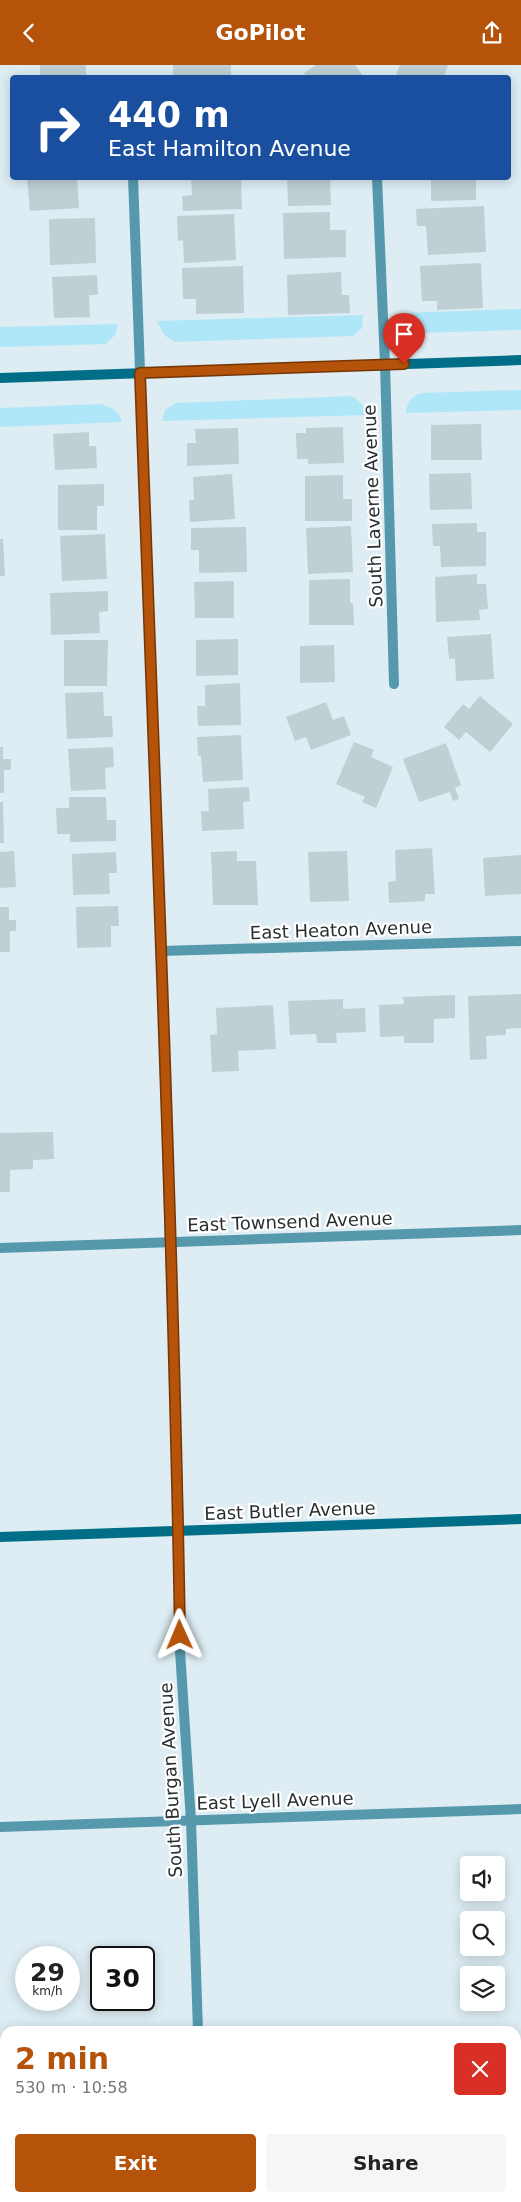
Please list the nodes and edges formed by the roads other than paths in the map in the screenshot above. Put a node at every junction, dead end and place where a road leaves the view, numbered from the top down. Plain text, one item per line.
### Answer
1 (133, 180) edge
2 (377, 180) edge
3 (521, 360) edge
4 (385, 364) junction
5 (140, 373) junction
6 (0, 378) edge
7 (394, 684) dead end
8 (521, 941) edge
9 (161, 951) junction
10 (521, 1230) edge
11 (170, 1242) junction
12 (0, 1248) edge
13 (521, 1519) edge
14 (179, 1531) junction
15 (0, 1537) edge
16 (521, 1809) edge
17 (190, 1821) junction
18 (0, 1827) edge
19 (198, 2026) edge

1 - 5 street, South Burgan Avenue
2 - 4 street, South Laverne Avenue
3 - 4 street
4 - 5 street
4 - 7 street, South Laverne Avenue
5 - 6 street
5 - 9 street, South Burgan Avenue
8 - 9 street, East Heaton Avenue
9 - 11 street, South Burgan Avenue
10 - 11 street, East Townsend Avenue
11 - 12 street, East Townsend Avenue
11 - 14 street, South Burgan Avenue
13 - 14 street, East Butler Avenue
14 - 15 street, East Butler Avenue
14 - 17 street, South Burgan Avenue
16 - 17 street, East Lyell Avenue
17 - 18 street, East Lyell Avenue
17 - 19 street, South Burgan Avenue

